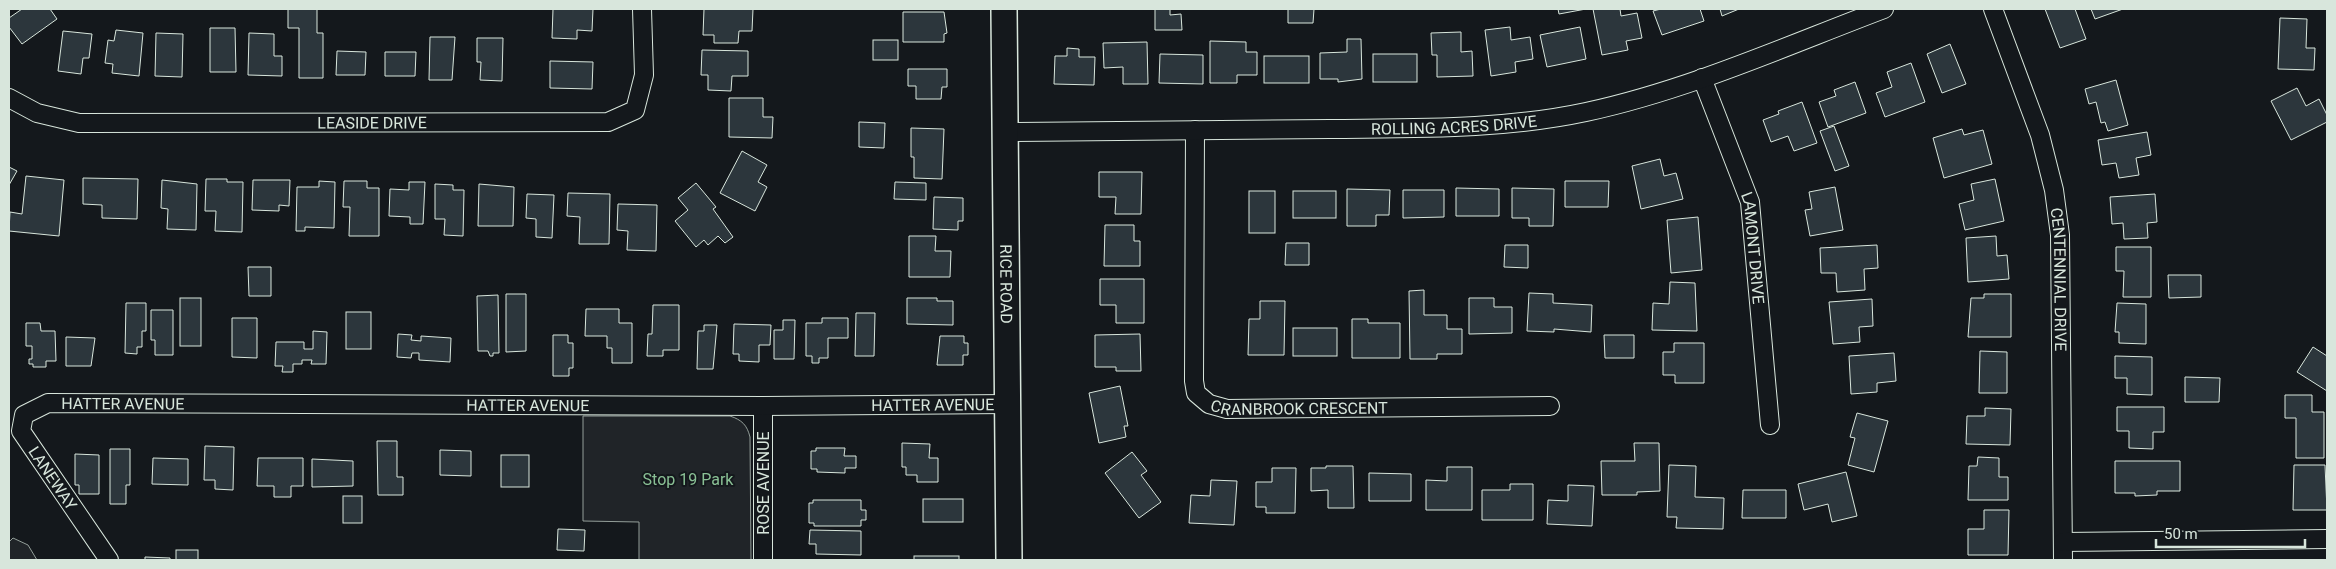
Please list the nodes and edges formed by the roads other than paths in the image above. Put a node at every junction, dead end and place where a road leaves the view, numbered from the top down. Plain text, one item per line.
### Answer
1 (642, 9) edge
2 (1004, 9) edge
3 (1884, 9) edge
4 (1994, 9) edge
5 (1702, 78) junction
6 (9, 98) edge
7 (1195, 130) junction
8 (1005, 132) junction
9 (48, 404) joint
10 (1008, 404) junction
11 (763, 406) junction
12 (1550, 406) dead end
13 (1770, 425) dead end
14 (2327, 539) edge
15 (2063, 542) junction
16 (109, 560) edge
17 (763, 560) edge
18 (1009, 560) edge
19 (2062, 560) edge

1 - 6 street, LEASIDE DRIVE
2 - 8 main road, RICE ROAD
3 - 5 street, ROLLING ACRES DRIVE
4 - 15 street, CENTENNIAL DRIVE
5 - 7 street, ROLLING ACRES DRIVE
5 - 13 street, LAMONT DRIVE
7 - 8 street, ROLLING ACRES DRIVE
7 - 12 street, CRANBROOK CRESCENT
8 - 10 main road, RICE ROAD
9 - 11 street, HATTER AVENUE
9 - 16 street, LANEWAY
10 - 11 street, HATTER AVENUE
10 - 18 main road, RICE ROAD
11 - 17 street, ROSE AVENUE
14 - 15 street
15 - 19 street, CENTENNIAL DRIVE

